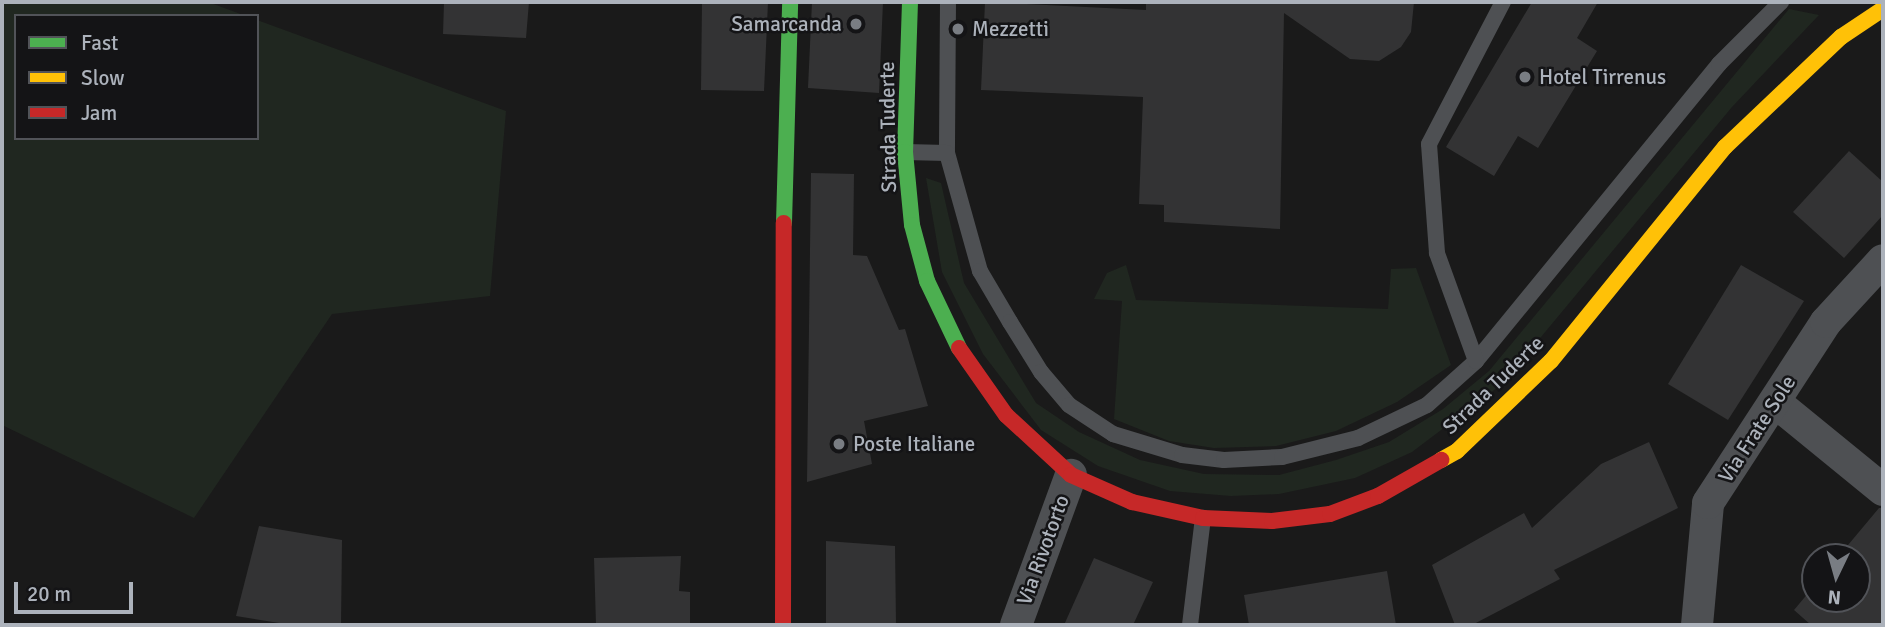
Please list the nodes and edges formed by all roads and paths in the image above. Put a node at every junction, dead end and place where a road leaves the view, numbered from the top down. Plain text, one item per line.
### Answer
1 (790, 2) edge
2 (910, 2) edge
3 (948, 2) edge
4 (1503, 2) edge
5 (1781, 2) edge
6 (1883, 9) edge
7 (928, 44) junction
8 (905, 152) junction
9 (947, 153) junction
10 (1883, 260) edge
11 (1476, 361) junction
12 (1775, 402) junction
13 (1071, 475) junction
14 (1883, 490) edge
15 (1203, 518) junction
16 (783, 625) edge
17 (1016, 625) edge
18 (1191, 625) edge
19 (1697, 625) edge

1 - 16 main road
2 - 7 main road, Strada Tuderte
3 - 7 lane
4 - 11 lane
5 - 11 lane
6 - 15 main road, Strada Tuderte
7 - 8 main road, Strada Tuderte
7 - 9 lane
8 - 9 lane
8 - 13 main road, Strada Tuderte
9 - 11 lane
10 - 12 street, Via Frate Sole
12 - 14 street
12 - 19 street, Via Frate Sole
13 - 15 main road, Strada Tuderte
13 - 17 street, Via Rivotorto
15 - 18 lane

